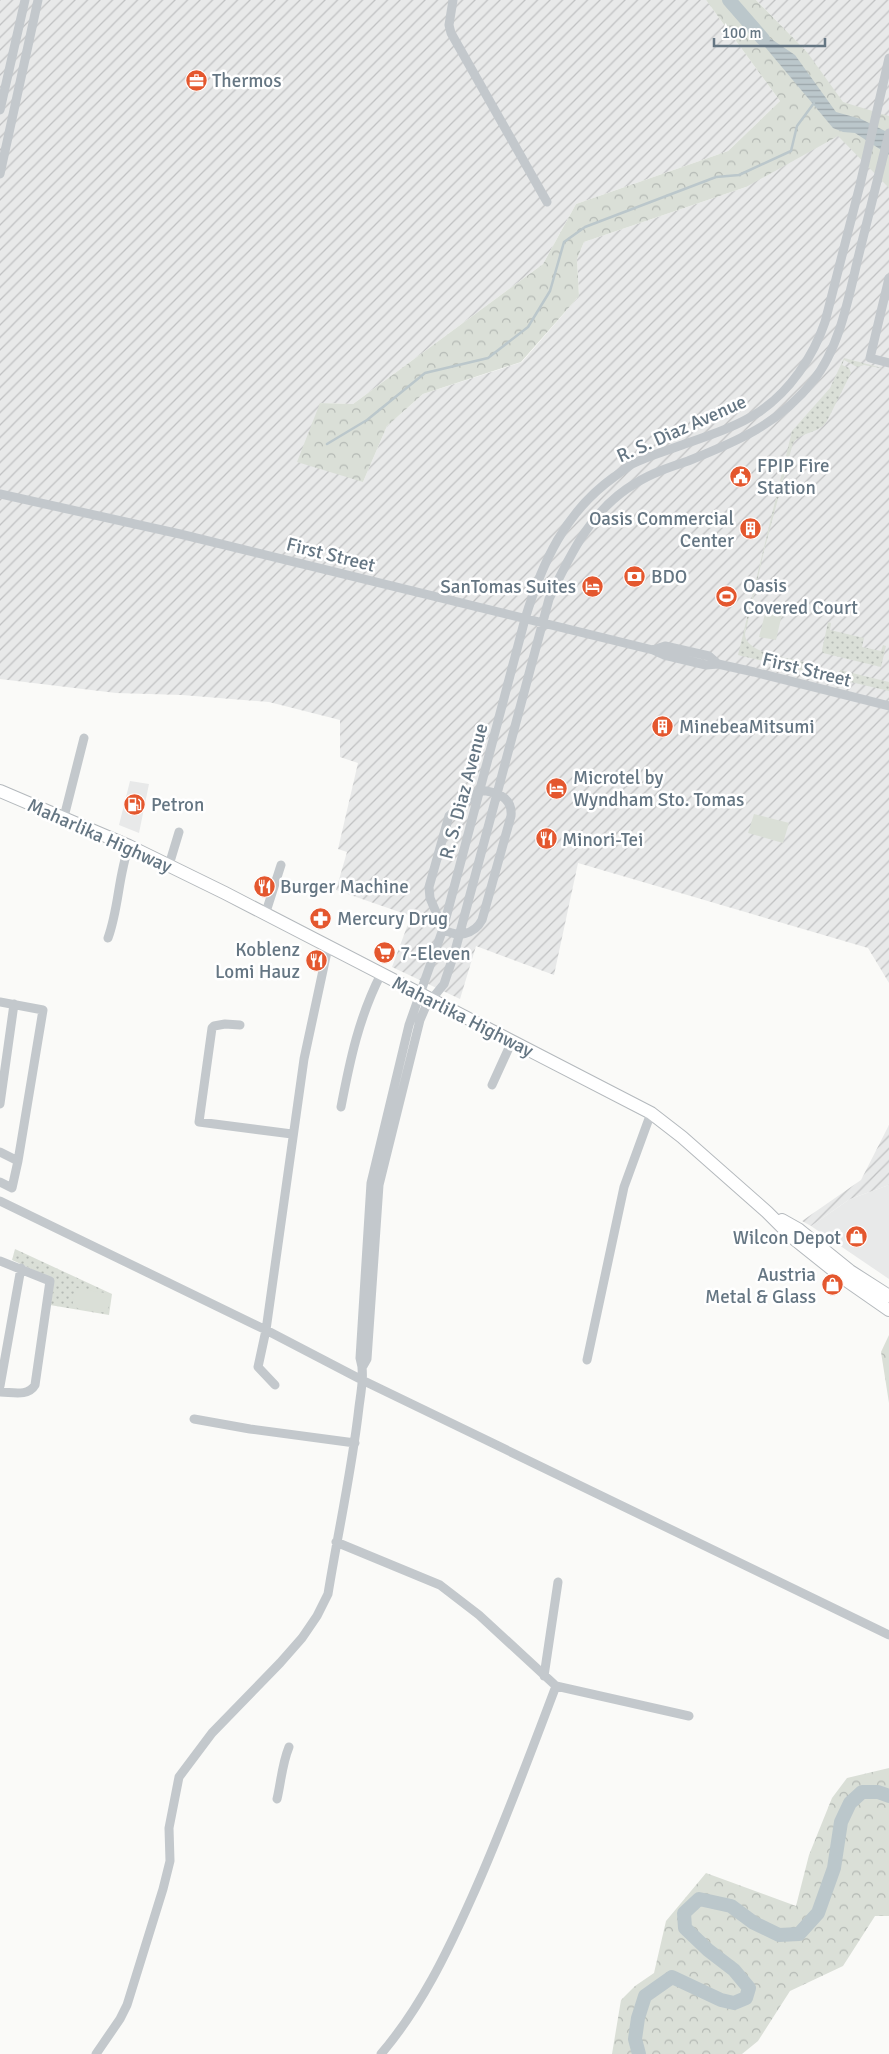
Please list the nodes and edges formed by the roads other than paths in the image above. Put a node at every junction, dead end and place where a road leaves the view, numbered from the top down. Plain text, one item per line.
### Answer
1 (25, 0) edge
2 (38, 0) edge
3 (453, 0) edge
4 (889, 58) edge
5 (0, 110) edge
6 (889, 133) edge
7 (0, 174) edge
8 (547, 202) dead end
9 (837, 275) junction
10 (889, 278) edge
11 (853, 280) junction
12 (889, 363) edge
13 (800, 371) junction
14 (814, 380) junction
15 (0, 494) edge
16 (525, 619) junction
17 (543, 623) junction
18 (889, 706) edge
19 (498, 720) junction
20 (515, 724) junction
21 (84, 738) dead end
22 (480, 790) junction
23 (0, 791) edge
24 (497, 792) junction
25 (64, 817) junction
26 (179, 832) dead end
27 (129, 846) junction
28 (169, 865) junction
29 (282, 865) dead end
30 (266, 915) junction
31 (443, 928) junction
32 (460, 934) junction
33 (108, 938) dead end
34 (328, 947) junction
35 (381, 974) junction
36 (426, 997) junction
37 (0, 1002) edge
38 (14, 1004) junction
39 (240, 1025) dead end
40 (512, 1041) junction
41 (492, 1085) dead end
42 (0, 1104) edge
43 (341, 1107) dead end
44 (651, 1113) junction
45 (292, 1134) junction
46 (0, 1152) edge
47 (18, 1161) junction
48 (0, 1182) edge
49 (0, 1201) edge
50 (0, 1261) edge
51 (22, 1268) junction
52 (888, 1305) edge
53 (266, 1330) junction
54 (587, 1360) dead end
55 (362, 1380) junction
56 (274, 1385) dead end
57 (0, 1386) edge
58 (0, 1392) edge
59 (194, 1419) dead end
60 (355, 1443) junction
61 (336, 1542) junction
62 (558, 1582) dead end
63 (889, 1635) edge
64 (544, 1676) junction
65 (556, 1686) junction
66 (689, 1716) dead end
67 (289, 1747) dead end
68 (277, 1799) dead end
69 (96, 2054) edge
70 (381, 2054) edge

1 - 5 street
2 - 7 street
3 - 8 street
4 - 9 street, R. S. Diaz Avenue
6 - 11 street, R. S. Diaz Avenue
9 - 11 street
9 - 13 street, R. S. Diaz Avenue
10 - 12 street
11 - 14 street, R. S. Diaz Avenue
13 - 14 street
13 - 16 street, R. S. Diaz Avenue
14 - 17 street, R. S. Diaz Avenue
15 - 16 street, First Street
16 - 17 street, First Street
16 - 19 street, R. S. Diaz Avenue
17 - 18 street, First Street
17 - 20 street, R. S. Diaz Avenue
19 - 20 street
19 - 22 street, R. S. Diaz Avenue
20 - 24 street, R. S. Diaz Avenue
21 - 25 street
22 - 24 street
22 - 31 street, R. S. Diaz Avenue
22 - 31 street
23 - 25 highway, Maharlika Highway
24 - 32 street, R. S. Diaz Avenue
24 - 32 street
25 - 27 highway, Maharlika Highway
26 - 28 street
27 - 28 highway, Maharlika Highway
27 - 33 street
28 - 30 highway, Maharlika Highway
29 - 30 street
30 - 34 highway, Maharlika Highway
31 - 32 street
31 - 36 street, R. S. Diaz Avenue
32 - 36 street, R. S. Diaz Avenue
34 - 35 highway, Maharlika Highway
34 - 45 street
35 - 36 highway, Maharlika Highway
35 - 43 street
36 - 40 highway, Maharlika Highway
36 - 55 street
37 - 38 street
38 - 42 street
38 - 47 street
39 - 45 street
40 - 41 street
40 - 44 highway, Maharlika Highway
44 - 52 highway, Maharlika Highway
44 - 54 street
45 - 53 street
46 - 47 street
47 - 48 street
49 - 53 street
50 - 51 street
51 - 57 street
51 - 58 street
53 - 55 street
53 - 56 street
55 - 60 street
55 - 63 street
59 - 60 street
60 - 61 street
61 - 64 street
61 - 69 street
62 - 64 street
64 - 65 street
65 - 66 street
65 - 70 street
67 - 68 street

